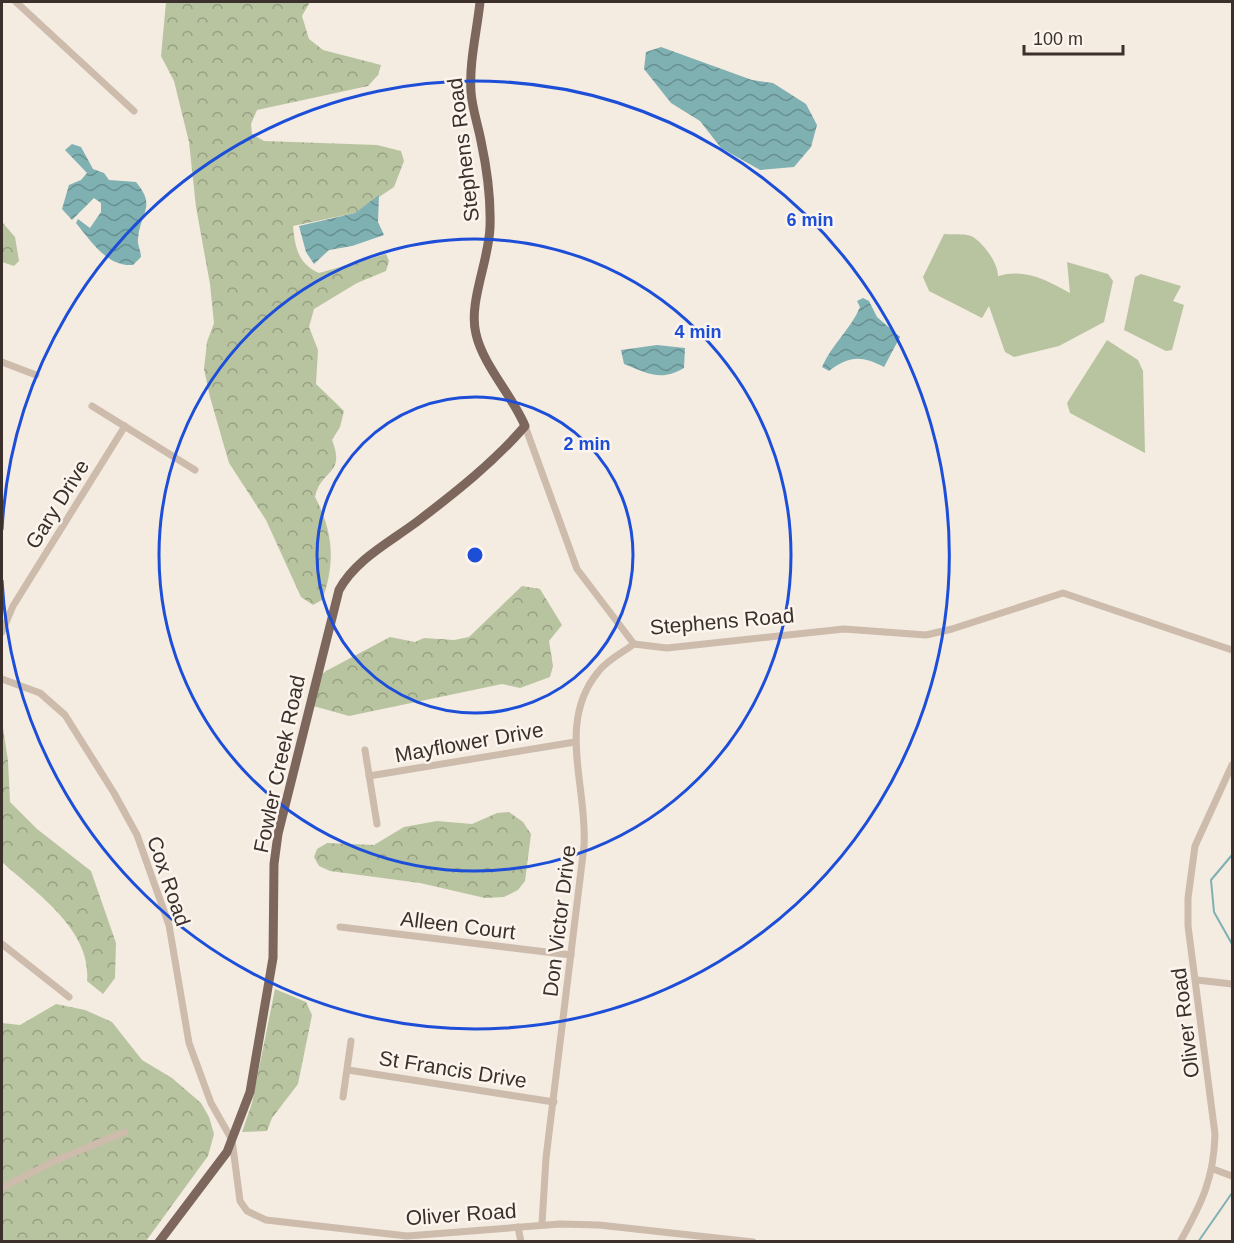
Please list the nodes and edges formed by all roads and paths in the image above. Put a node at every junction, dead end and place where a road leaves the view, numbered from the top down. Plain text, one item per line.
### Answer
1 (16, 2) edge
2 (480, 2) edge
3 (134, 111) dead end
4 (2, 362) edge
5 (36, 375) dead end
6 (92, 406) dead end
7 (126, 426) junction
8 (525, 426) junction
9 (195, 470) dead end
10 (2, 632) edge
11 (634, 644) junction
12 (1233, 650) edge
13 (2, 679) edge
14 (575, 742) junction
15 (364, 750) dead end
16 (1233, 765) edge
17 (369, 776) junction
18 (377, 824) dead end
19 (340, 927) dead end
20 (2, 944) edge
21 (571, 955) junction
22 (1197, 980) junction
23 (1233, 984) edge
24 (69, 997) dead end
25 (351, 1041) dead end
26 (348, 1070) junction
27 (343, 1096) dead end
28 (554, 1102) junction
29 (125, 1132) dead end
30 (232, 1140) junction
31 (1213, 1169) junction
32 (1233, 1176) edge
33 (2, 1188) edge
34 (542, 1224) junction
35 (519, 1227) junction
36 (159, 1242) edge
37 (521, 1242) edge
38 (753, 1242) edge
39 (1180, 1242) edge

1 - 3 street
2 - 8 main road, Stephens Road
4 - 5 street
6 - 7 street
7 - 9 street
7 - 10 street, Gary Drive
8 - 11 street, Stephens Road
8 - 30 main road, Fowler Creek Road
11 - 12 street, Stephens Road
11 - 14 street, Don Victor Drive
13 - 30 street, Cox Road
14 - 17 street, Mayflower Drive
14 - 21 street, Don Victor Drive
15 - 17 street
16 - 22 street, Oliver Road
17 - 18 street
19 - 21 street, Alleen Court
20 - 24 street
21 - 28 street, Don Victor Drive
22 - 23 street
22 - 31 street, Oliver Road
25 - 26 street
26 - 27 street
26 - 28 street, St Francis Drive
28 - 34 street, Don Victor Drive
29 - 33 street
30 - 35 street, Oliver Road
30 - 36 main road, Fowler Creek Road
31 - 32 street
31 - 39 street, Oliver Road
34 - 35 street, Oliver Road
34 - 38 street, Oliver Road
35 - 37 street

